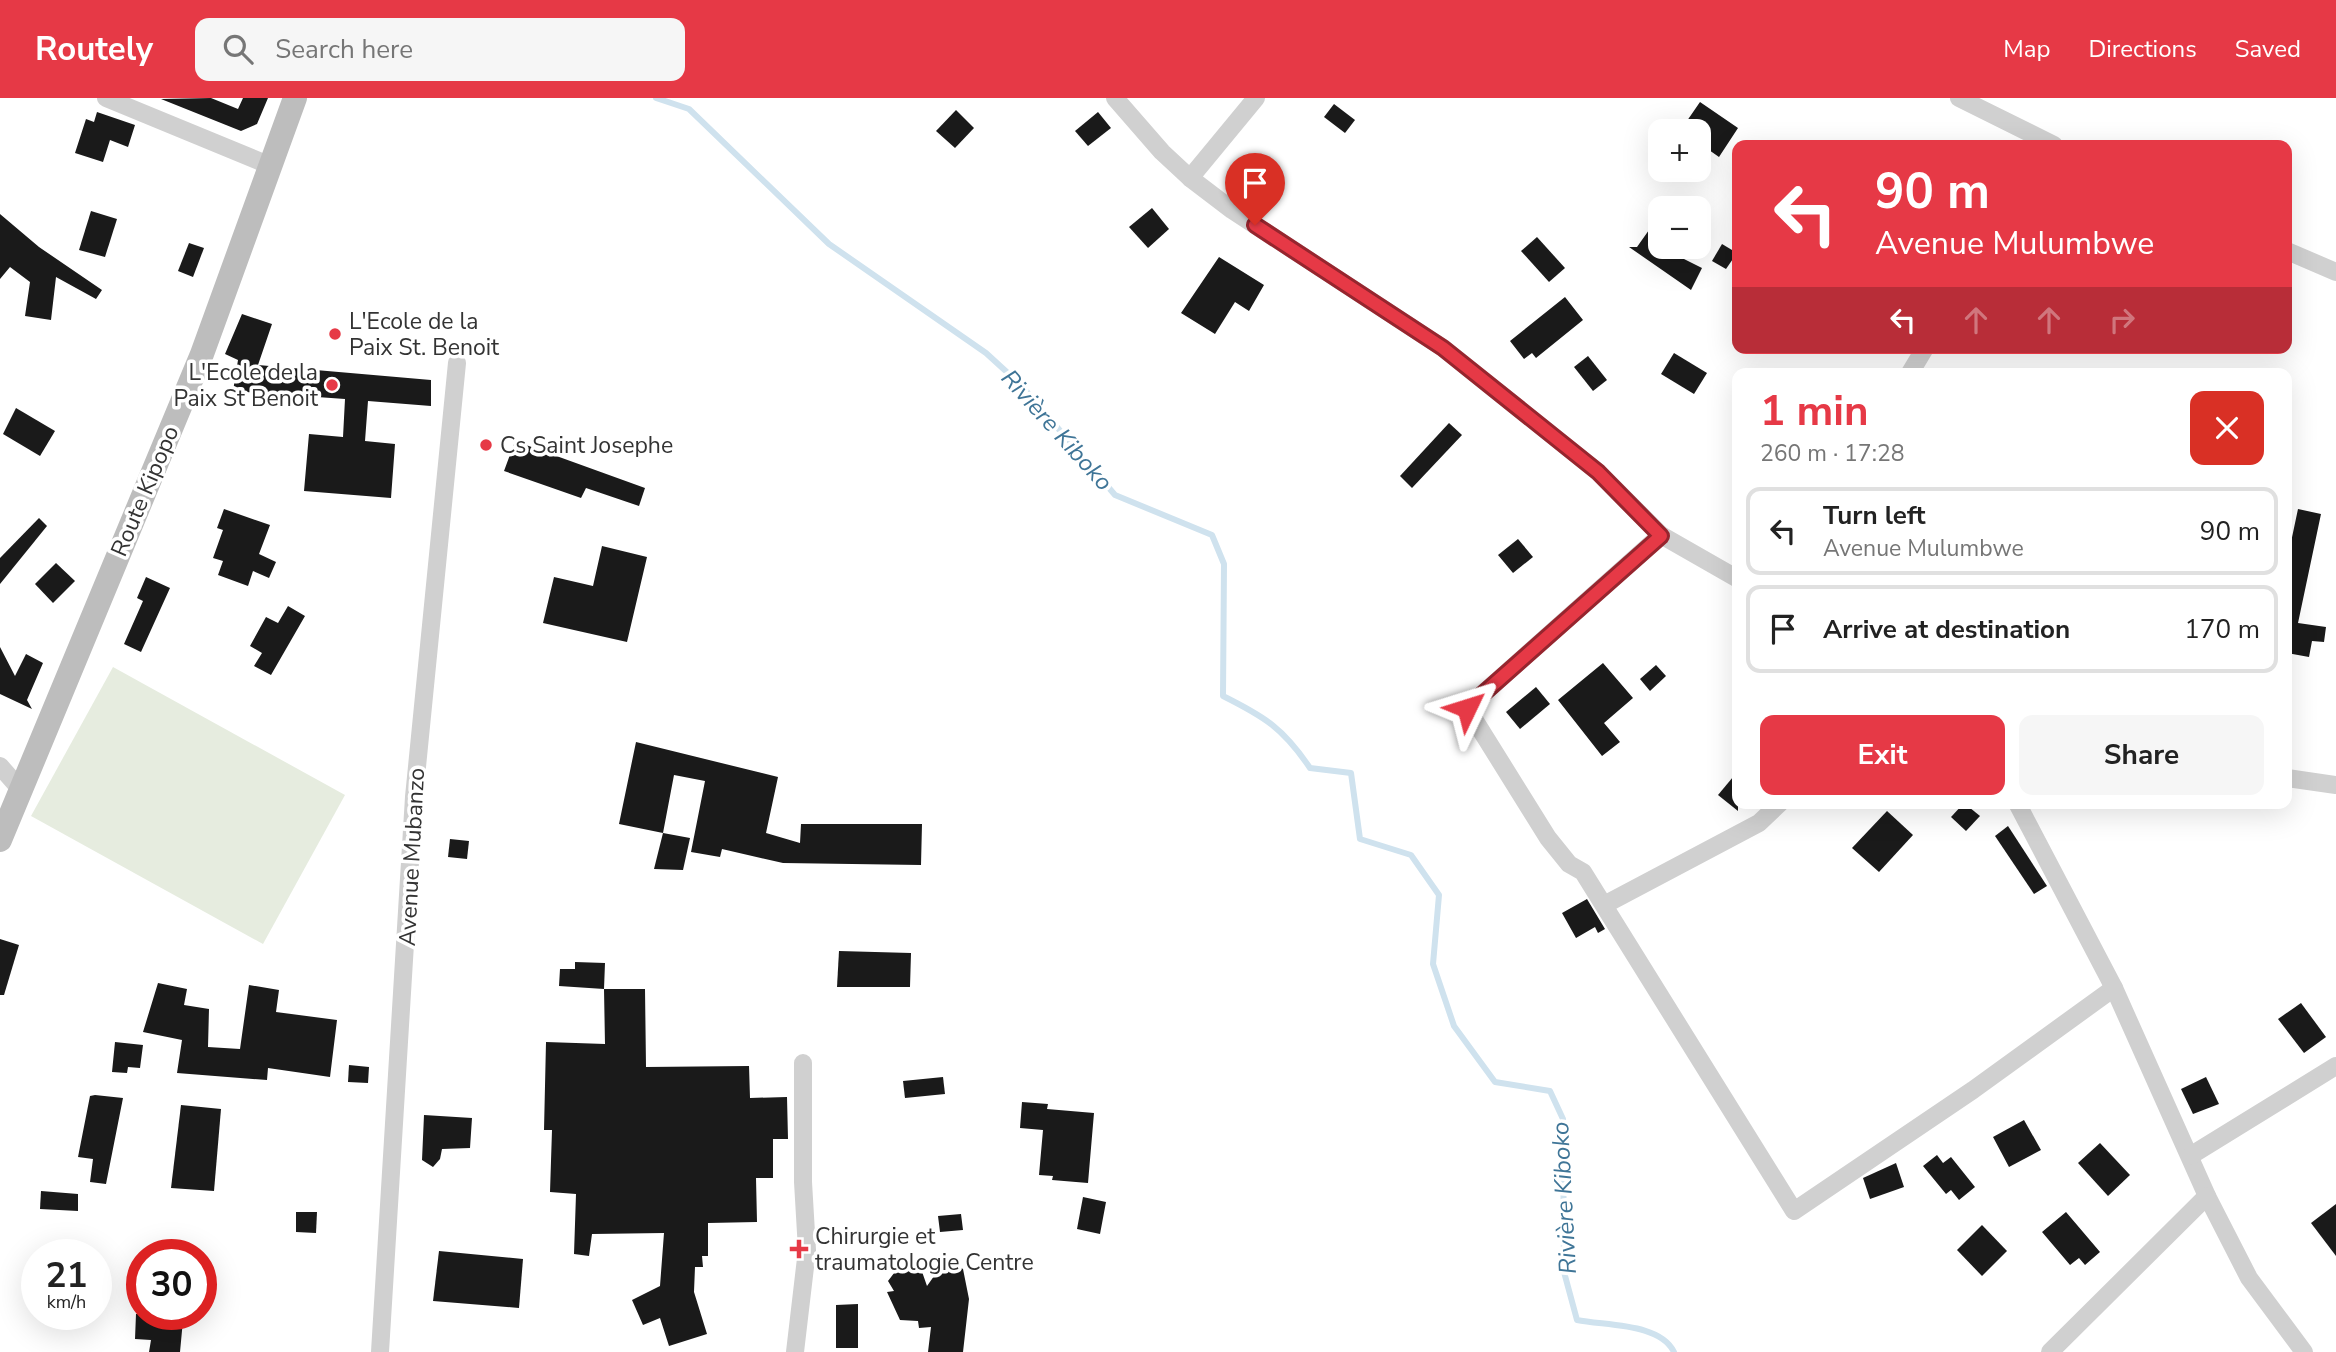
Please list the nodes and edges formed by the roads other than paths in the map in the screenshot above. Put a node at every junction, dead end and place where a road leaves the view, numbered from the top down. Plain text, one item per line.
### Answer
1 (106, 98) edge
2 (295, 98) edge
3 (1115, 98) edge
4 (1256, 98) edge
5 (1971, 100) edge
6 (2045, 140) edge
7 (271, 166) junction
8 (1190, 178) junction
9 (2292, 253) edge
10 (2336, 272) edge
11 (457, 362) dead end
12 (1661, 536) junction
13 (1732, 576) edge
14 (0, 766) edge
15 (2292, 780) edge
16 (2336, 785) edge
17 (21, 790) junction
18 (1774, 809) edge
19 (2020, 809) edge
20 (0, 840) edge
21 (1604, 905) junction
22 (2114, 988) junction
23 (803, 1063) dead end
24 (2336, 1066) edge
25 (2190, 1156) junction
26 (2207, 1196) junction
27 (380, 1352) edge
28 (795, 1352) edge
29 (2050, 1352) edge
30 (2304, 1352) edge

1 - 7 street
2 - 7 main road, Route Kipopo
3 - 8 street
4 - 8 street
5 - 6 street
7 - 17 main road, Route Kipopo
8 - 12 street
9 - 10 street
11 - 27 street, Avenue Mubanzo
12 - 13 street
12 - 21 street
14 - 17 street
15 - 16 street
17 - 20 main road, Route Kipopo
18 - 21 street
19 - 22 street
21 - 22 street
22 - 25 street
23 - 28 street
24 - 25 street
25 - 26 street
26 - 29 street
26 - 30 street

